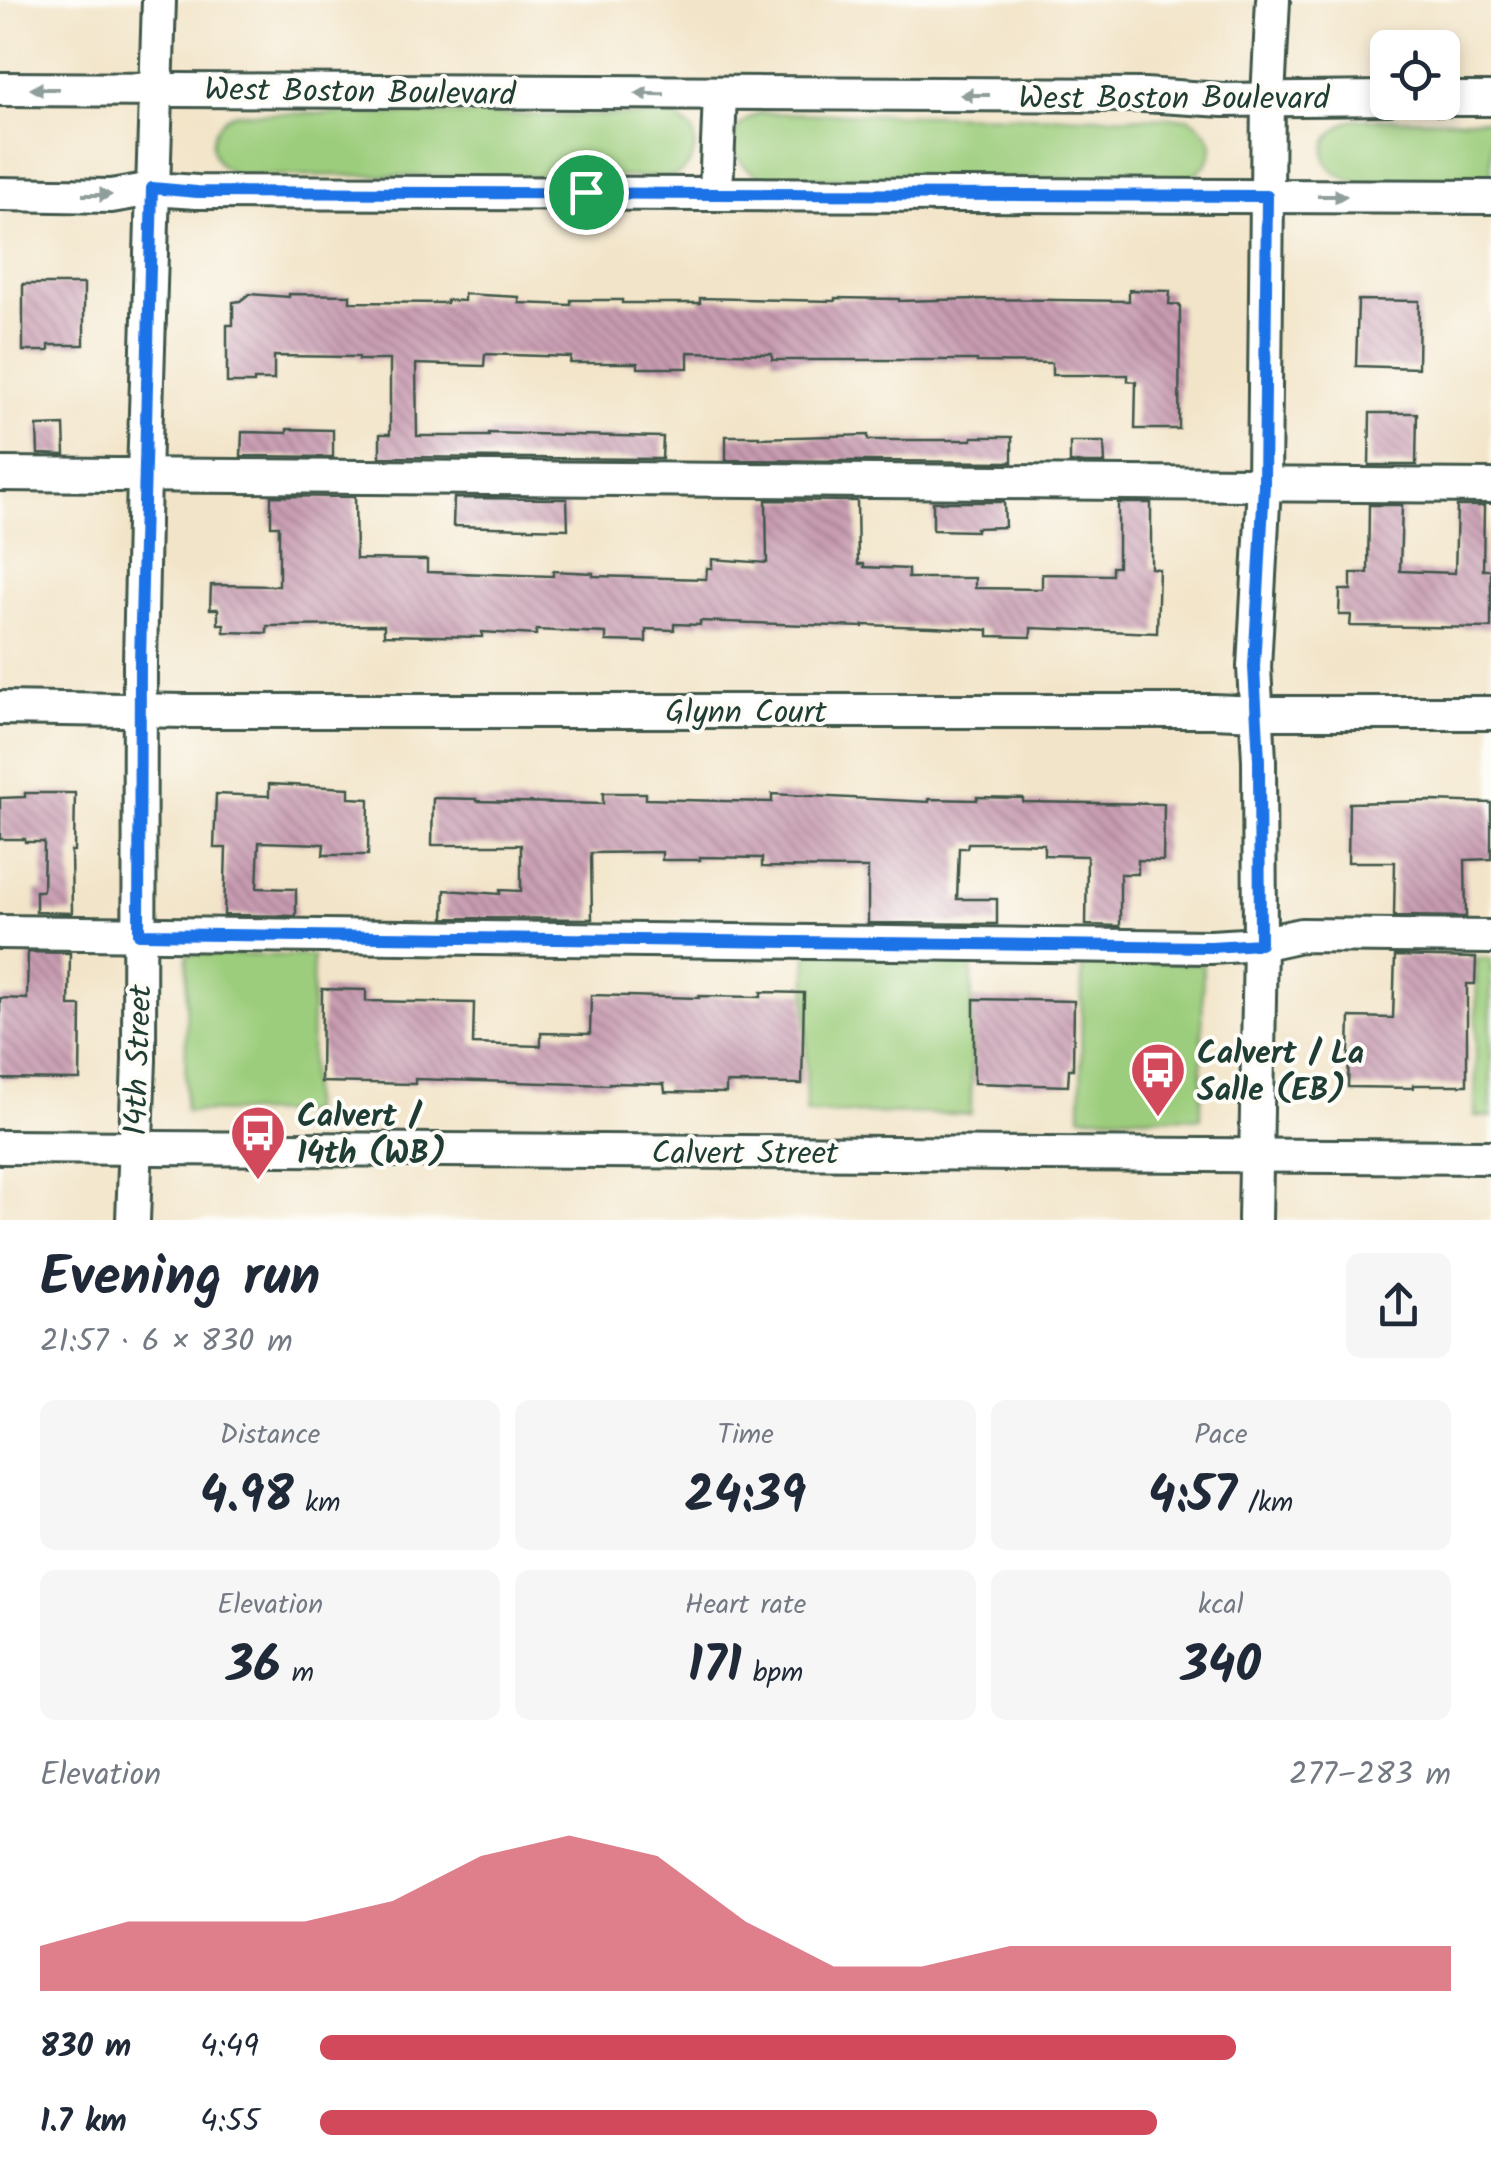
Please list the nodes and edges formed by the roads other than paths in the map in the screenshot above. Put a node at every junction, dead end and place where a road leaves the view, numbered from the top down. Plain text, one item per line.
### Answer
1 (158, 0) edge
2 (1273, 0) edge
3 (0, 89) edge
4 (156, 90) junction
5 (720, 94) junction
6 (1268, 98) junction
7 (1370, 98) edge
8 (1460, 98) edge
9 (1491, 99) edge
10 (152, 188) junction
11 (716, 192) junction
12 (0, 194) edge
13 (1267, 196) junction
14 (1491, 197) edge
15 (0, 474) edge
16 (144, 475) junction
17 (1264, 485) junction
18 (1491, 486) edge
19 (0, 708) edge
20 (141, 711) junction
21 (1257, 713) junction
22 (1491, 713) edge
23 (0, 932) edge
24 (139, 934) junction
25 (1491, 938) edge
26 (1260, 944) junction
27 (0, 1148) edge
28 (134, 1150) junction
29 (1257, 1156) junction
30 (1491, 1158) edge
31 (132, 1220) edge
32 (1255, 1220) edge

1 - 4 street, 14th Street
2 - 6 street
4 -> 3 street, West Boston Boulevard
5 -> 4 street, West Boston Boulevard
4 - 10 street, 14th Street
6 -> 5 street, West Boston Boulevard
5 - 11 street
6 - 7 street, West Boston Boulevard
6 - 13 street
8 - 9 street
10 - 11 street
12 -> 10 street
10 - 16 street, 14th Street
11 - 13 street
13 -> 14 street
13 - 17 street
15 - 16 street
16 - 17 street
16 - 20 street, 14th Street
17 - 18 street
17 - 21 street
19 - 20 street, Glynn Court
20 - 21 street, Glynn Court
20 - 24 street, 14th Street
21 - 22 street, Glynn Court
21 - 26 street
23 - 24 street
24 - 26 street
24 - 28 street, 14th Street
25 - 26 street
26 - 29 street
27 - 28 street, Calvert Street
28 - 29 street, Calvert Street
28 - 31 street, 14th Street
29 - 30 street, Calvert Street
29 - 32 street

